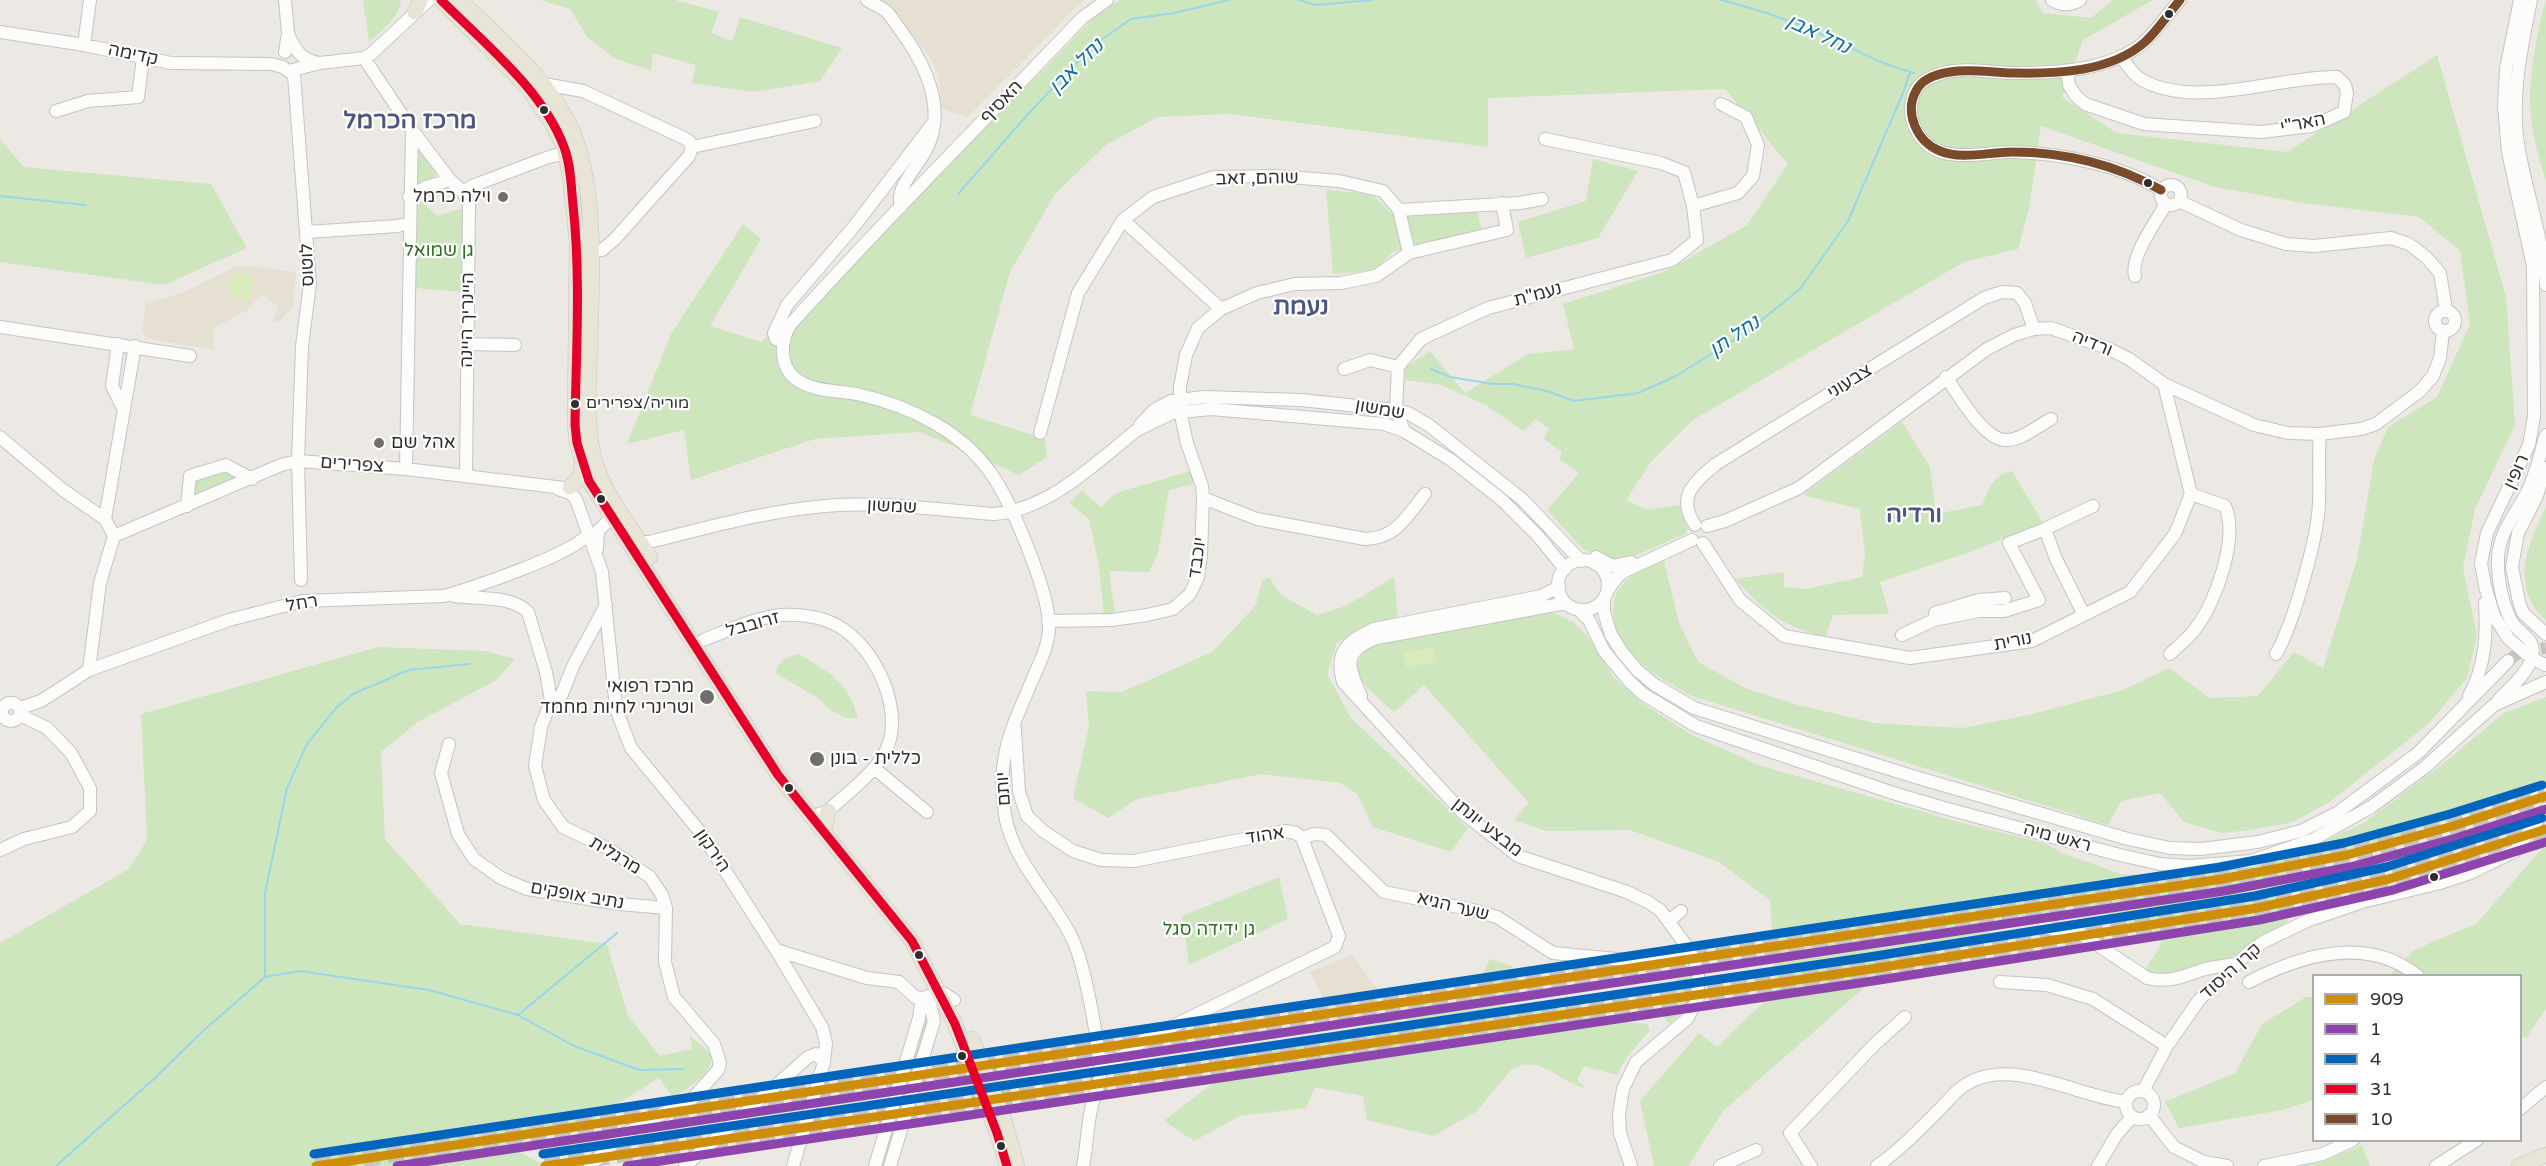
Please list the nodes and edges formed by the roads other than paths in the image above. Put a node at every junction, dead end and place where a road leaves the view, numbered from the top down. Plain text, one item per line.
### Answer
1 (90, 0) edge
2 (285, 0) edge
3 (429, 0) edge
4 (441, 0) edge
5 (460, 0) edge
6 (867, 0) edge
7 (1107, 0) edge
8 (2052, 0) edge
9 (2080, 0) edge
10 (2180, 0) edge
11 (2520, 0) edge
12 (2531, 0) edge
13 (418, 6) edge
14 (0, 32) edge
15 (84, 45) junction
16 (2121, 56) junction
17 (143, 58) junction
18 (364, 58) junction
19 (290, 61) junction
20 (2067, 71) junction
21 (544, 84) junction
22 (1721, 104) dead end
23 (56, 111) dead end
24 (815, 121) dead end
25 (934, 122) junction
26 (412, 130) junction
27 (1545, 139) dead end
28 (692, 147) junction
29 (567, 156) junction
30 (450, 180) junction
31 (2161, 190) junction
32 (463, 192) junction
33 (409, 197) junction
34 (1542, 199) dead end
35 (2180, 201) junction
36 (1502, 203) junction
37 (2166, 204) junction
38 (1693, 206) junction
39 (901, 207) junction
40 (1399, 210) junction
41 (1123, 220) junction
42 (409, 223) junction
43 (307, 232) junction
44 (577, 242) junction
45 (590, 253) junction
46 (1409, 253) junction
47 (2135, 276) dead end
48 (2546, 285) edge
49 (1221, 309) junction
50 (0, 327) edge
51 (2034, 329) junction
52 (782, 341) junction
53 (118, 344) junction
54 (468, 344) junction
55 (515, 345) dead end
56 (135, 346) junction
57 (190, 356) dead end
58 (1398, 367) junction
59 (1182, 369) junction
60 (1344, 369) dead end
61 (1946, 377) junction
62 (2164, 384) junction
63 (1179, 387) junction
64 (1204, 398) junction
65 (1179, 405) junction
66 (124, 410) junction
67 (1154, 410) junction
68 (1396, 410) junction
69 (2051, 419) dead end
70 (1137, 430) junction
71 (1404, 431) junction
72 (1040, 433) dead end
73 (2320, 434) junction
74 (2546, 435) edge
75 (0, 437) edge
76 (298, 461) junction
77 (582, 464) junction
78 (2546, 468) edge
79 (406, 469) junction
80 (466, 476) junction
81 (252, 479) junction
82 (595, 484) junction
83 (564, 488) junction
84 (1425, 494) dead end
85 (2191, 494) junction
86 (1203, 498) junction
87 (1006, 499) junction
88 (1043, 500) junction
89 (187, 506) junction
90 (2093, 506) dead end
91 (1026, 508) junction
92 (579, 509) junction
93 (1012, 512) junction
94 (994, 514) junction
95 (612, 517) junction
96 (105, 519) junction
97 (2045, 529) junction
98 (1019, 530) junction
99 (588, 533) junction
100 (1700, 534) junction
101 (114, 536) junction
102 (634, 541) junction
103 (598, 559) junction
104 (1578, 559) junction
105 (1631, 562) junction
106 (1565, 569) junction
107 (1604, 570) junction
108 (301, 580) dead end
109 (2484, 586) junction
110 (1559, 587) junction
111 (1606, 595) junction
112 (444, 596) junction
113 (2005, 598) dead end
114 (1566, 603) junction
115 (607, 604) junction
116 (1579, 610) junction
117 (2084, 615) junction
118 (1048, 621) junction
119 (2546, 634) edge
120 (1902, 635) junction
121 (703, 640) junction
122 (2170, 654) dead end
123 (2276, 654) dead end
124 (1910, 658) junction
125 (2531, 658) junction
126 (2508, 661) tunnel mouth
127 (2546, 665) edge
128 (89, 670) junction
129 (2546, 682) edge
130 (551, 701) junction
131 (2494, 705) junction
132 (2, 708) edge
133 (1366, 708) junction
134 (2463, 708) junction
135 (20, 712) junction
136 (1014, 722) junction
137 (449, 744) dead end
138 (874, 768) junction
139 (2546, 809) edge
140 (927, 812) dead end
141 (819, 815) junction
142 (1302, 838) junction
143 (0, 850) edge
144 (666, 908) junction
145 (1681, 911) dead end
146 (1669, 921) junction
147 (2044, 927) dead end
148 (1688, 948) junction
149 (776, 950) junction
150 (2236, 963) junction
151 (2417, 974) edge
152 (2000, 982) dead end
153 (2249, 982) dead end
154 (930, 995) junction
155 (954, 1000) junction
156 (951, 1017) junction
157 (1905, 1017) dead end
158 (933, 1023) junction
159 (2167, 1046) junction
160 (1119, 1059) junction
161 (1098, 1060) junction
162 (824, 1062) junction
163 (1099, 1081) junction
164 (2546, 1087) edge
165 (2143, 1091) junction
166 (2126, 1102) junction
167 (1092, 1104) junction
168 (2522, 1107) edge
169 (2149, 1115) junction
170 (2132, 1117) junction
171 (2349, 1142) edge
172 (2474, 1142) edge
173 (1756, 1150) dead end
174 (2546, 1155) edge
175 (590, 1166) edge
176 (685, 1166) edge
177 (793, 1166) edge
178 (875, 1166) edge
179 (890, 1166) edge
180 (1007, 1166) edge
181 (1017, 1166) edge
182 (1083, 1166) edge
183 (1631, 1166) edge
184 (1720, 1166) edge
185 (1811, 1166) edge
186 (1876, 1166) edge
187 (2098, 1166) edge
188 (2227, 1166) edge
189 (2264, 1166) edge
190 (2436, 1166) edge
191 (2518, 1166) edge

1 - 15 street
2 - 19 street, לוטוס
3 - 13 street
4 - 29 main road
5 - 21 main road
6 - 25 street
7 - 39 street, האסיף
8 - 9 street
10 - 16 street
11 - 109 street, רופין
12 - 48 street
13 - 18 street
14 - 15 street, קדימה
15 - 17 street, קדימה
16 - 20 street
16 - 20 street, האר"י
17 - 19 street, קדימה
17 - 23 street
18 - 19 street
18 - 26 street
19 - 43 street, לוטוס
20 - 31 street
21 - 28 street
21 - 45 main road
22 - 38 street
24 - 28 street
25 - 39 street
25 - 52 street, יותם
26 - 30 street
26 - 33 street
27 - 38 street, נעמ"ת
28 - 45 street
29 - 32 street
29 - 44 main road
30 - 32 street
30 - 33 street
31 - 35 street
31 - 37 street
32 - 54 street, היינריך היינה
33 - 42 street
34 - 36 street
35 - 37 street
35 - 73 street, ורדיה
36 - 40 street
36 - 46 street
37 - 47 street
38 - 58 street, נעמ"ת
39 - 52 street, האסיף
40 - 41 street, שוהם, זאב
40 - 46 street
41 - 49 street
41 - 72 street, שוהם, זאב
42 - 43 street
42 - 79 street
43 - 76 street, לוטוס
44 - 45 street
44 - 77 main road
45 - 82 main road
46 - 49 street
49 - 59 street
50 - 53 street
51 - 61 street, ורדיה
51 - 62 street, ורדיה
51 - 100 street, צבעוני
52 - 87 street, יותם
53 - 56 street
53 - 66 street
54 - 55 street
54 - 80 street, היינריך היינה
56 - 57 street
56 - 66 street
58 - 60 street
58 - 68 street
59 - 63 street, יוכבד
59 - 67 street
61 - 69 street
61 - 100 street, ורדיה
62 - 73 street, ורדיה
62 - 85 street
63 - 64 street
63 - 65 street, יוכבד
64 - 65 street, שמשון
64 - 68 street, שמשון
65 - 67 street, שמשון
65 - 70 street, שמשון
65 - 71 street, שמשון
65 - 86 street, יוכבד
66 - 96 street
67 - 70 street, שמשון
68 - 71 street
68 - 104 street, שמשון
70 - 88 street, שמשון
71 - 106 street, שמשון
73 - 123 street
74 - 125 street
75 - 96 street
76 - 79 street, צפרירים
76 - 81 street, צפרירים
76 - 108 street, לוטוס
77 - 82 main road
77 - 83 main road
78 - 119 street, רופין
79 - 80 street, צפרירים
80 - 83 street, צפרירים
81 - 89 street, צפרירים
81 - 89 street
82 - 83 street, צפרירים
82 - 92 street
82 - 95 main road
82 - 102 main road
83 - 92 street
84 - 86 street
85 - 117 street, נורית
85 - 122 street
86 - 118 street, יוכבד
87 - 88 street
87 - 93 street, יותם
87 - 94 street
88 - 91 street, שמשון
89 - 101 street, צפרירים
90 - 97 street
91 - 93 street, שמשון
91 - 98 street
92 - 99 street, הירקון
93 - 94 street, שמשון
93 - 98 street, יותם
94 - 98 street
94 - 102 street, שמשון
95 - 102 main road
95 - 103 street
96 - 101 street
97 - 117 street
97 - 120 street
98 - 118 street, יותם
99 - 103 street, הירקון
99 - 112 street, רחל
100 - 105 street, ורדיה
100 - 111 street, ורדיה
100 - 124 street, נורית
101 - 128 street
102 - 121 main road
102 - 141 main road
103 - 115 street, הירקון
104 - 105 street
104 - 106 street
104 - 107 street
105 - 107 street, ורדיה
106 - 110 street
107 - 111 street
109 - 125 street, רופין
109 - 134 street
110 - 114 street
110 - 133 street, מבצע יונתן
111 - 116 street
111 - 134 street, ראש מיה
112 - 128 street, רחל
112 - 130 street
113 - 120 street
114 - 116 street
114 - 133 street, מבצע יונתן
115 - 130 street, מרגלית
115 - 149 street, הירקון
116 - 131 street, ראש מיה
117 - 124 street, נורית
118 - 136 street, יותם
120 - 124 street
121 - 138 street, זרובבל
121 - 141 main road
125 - 127 street, רופין
125 - 131 street
126 - 134 street, ראש מיה
128 - 135 street, רחל
129 - 131 street, ראש מיה
130 - 144 street, מרגלית
132 - 135 street
133 - 146 street, מבצע יונתן
135 - 143 street
136 - 142 street, אהוד
136 - 161 street, יותם
137 - 144 street, נתיב אופקים
138 - 140 street
138 - 141 street, זרובבל
139 - 150 street, קרן היסוד
141 - 154 main road
141 - 155 main road
142 - 148 street, שער הגיא
142 - 160 street, אהוד
144 - 175 street, מרגלית
145 - 146 street
146 - 148 street, מבצע יונתן
147 - 150 street
148 - 183 street, מבצע יונתן
149 - 154 street
149 - 162 street, הירקון
150 - 159 street, קרן היסוד
151 - 153 street
152 - 159 street
154 - 155 street
154 - 156 main road
154 - 158 street
154 - 178 street
155 - 181 main road
156 - 158 street
156 - 180 main road
157 - 185 street
158 - 179 street
159 - 165 street, קרן היסוד
160 - 161 street
160 - 163 street, אהוד
161 - 163 street, יותם
161 - 167 street, יותם
162 - 176 street
162 - 177 street, הירקון
163 - 167 street, יותם
164 - 168 street
165 - 166 street
165 - 169 street
166 - 170 street
166 - 186 street
167 - 182 street, יותם
169 - 170 street
169 - 188 street
170 - 187 street
171 - 189 street
172 - 190 street
173 - 184 street
174 - 191 main road

